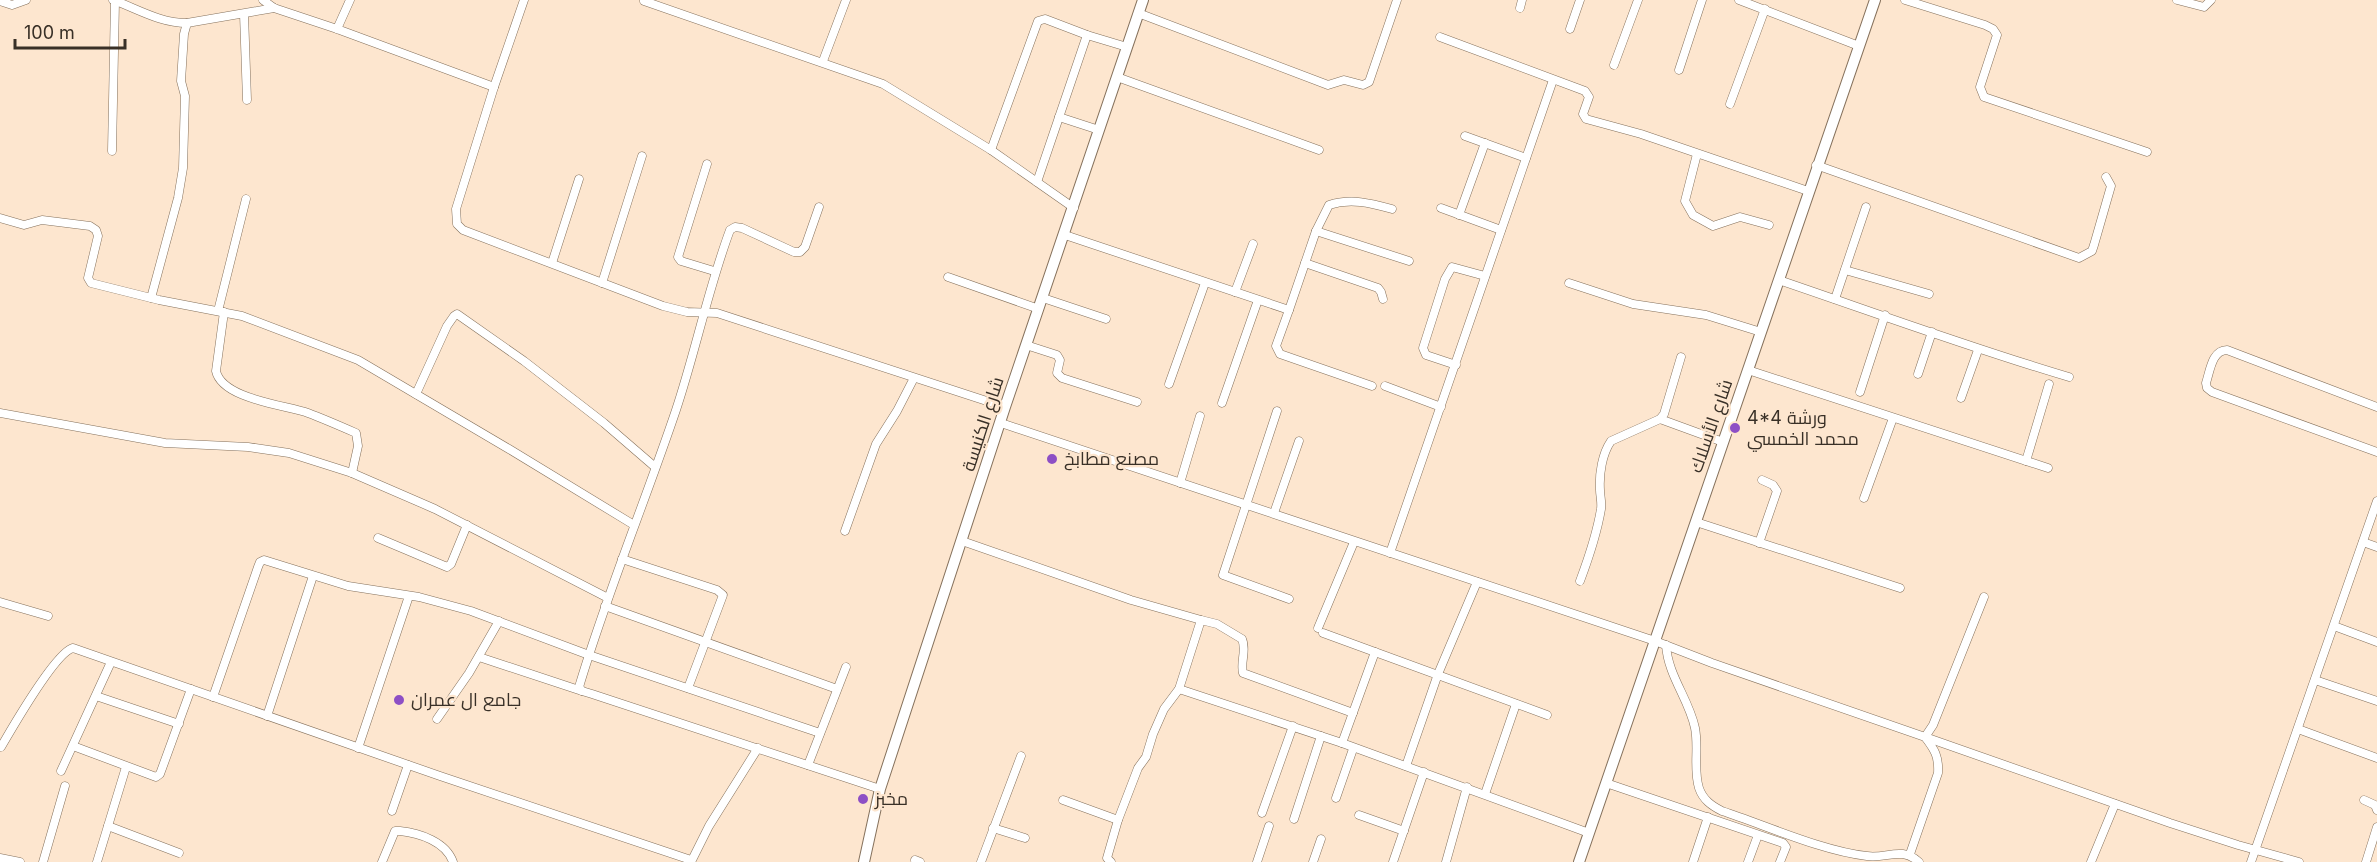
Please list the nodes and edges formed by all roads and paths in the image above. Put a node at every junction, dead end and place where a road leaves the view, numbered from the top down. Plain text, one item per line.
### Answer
1 (26, 0) edge
2 (114, 0) edge
3 (263, 0) edge
4 (350, 0) edge
5 (524, 0) edge
6 (846, 0) edge
7 (1143, 0) edge
8 (1397, 0) edge
9 (1580, 0) edge
10 (1638, 0) edge
11 (1702, 0) edge
12 (1739, 0) edge
13 (1875, 0) edge
14 (1905, 0) edge
15 (2178, 0) edge
16 (2211, 0) edge
17 (644, 1) edge
18 (0, 2) edge
19 (274, 8) junction
20 (1765, 9) junction
21 (1138, 13) junction
22 (244, 14) junction
23 (187, 23) junction
24 (338, 28) junction
25 (1570, 29) dead end
26 (1087, 35) junction
27 (1440, 37) dead end
28 (1859, 46) junction
29 (1127, 47) junction
30 (823, 61) junction
31 (1614, 65) dead end
32 (1679, 70) dead end
33 (1116, 77) junction
34 (1553, 80) junction
35 (494, 87) junction
36 (247, 100) dead end
37 (1730, 104) dead end
38 (1059, 117) junction
39 (1099, 130) junction
40 (1465, 136) dead end
41 (1485, 143) junction
42 (991, 150) junction
43 (1319, 150) dead end
44 (112, 151) dead end
45 (2147, 152) dead end
46 (1697, 154) junction
47 (642, 156) dead end
48 (1526, 158) junction
49 (707, 164) dead end
50 (1816, 165) junction
51 (2106, 177) dead end
52 (579, 179) dead end
53 (1037, 182) junction
54 (1808, 192) junction
55 (246, 199) dead end
56 (819, 207) dead end
57 (1866, 207) dead end
58 (1074, 208) junction
59 (1441, 208) dead end
60 (1392, 209) dead end
61 (1459, 215) junction
62 (0, 219) edge
63 (1769, 225) dead end
64 (1501, 230) junction
65 (1316, 231) junction
66 (1065, 235) junction
67 (1253, 244) dead end
68 (1409, 261) dead end
69 (552, 263) junction
70 (1305, 263) junction
71 (1845, 270) junction
72 (714, 271) junction
73 (1485, 276) junction
74 (948, 277) dead end
75 (1779, 280) junction
76 (602, 283) junction
77 (1206, 283) junction
78 (1569, 283) dead end
79 (1235, 292) junction
80 (1929, 294) dead end
81 (151, 298) junction
82 (1043, 298) junction
83 (1383, 299) dead end
84 (1835, 299) junction
85 (1258, 300) junction
86 (1039, 309) junction
87 (1289, 310) junction
88 (703, 311) junction
89 (221, 312) junction
90 (1886, 315) junction
91 (1106, 319) dead end
92 (1761, 332) junction
93 (1932, 333) junction
94 (1026, 345) junction
95 (1978, 350) junction
96 (1681, 357) dead end
97 (1456, 365) junction
98 (1748, 370) junction
99 (1918, 374) dead end
100 (2068, 377) dead end
101 (914, 378) junction
102 (1169, 384) dead end
103 (2049, 384) dead end
104 (1372, 386) dead end
105 (1384, 386) dead end
106 (1860, 392) dead end
107 (416, 394) junction
108 (1961, 398) dead end
109 (1137, 402) dead end
110 (1222, 403) dead end
111 (1005, 406) junction
112 (2377, 406) edge
113 (1441, 407) junction
114 (1277, 411) dead end
115 (0, 413) edge
116 (1200, 416) dead end
117 (1893, 418) junction
118 (1660, 419) junction
119 (1000, 423) junction
120 (1299, 441) dead end
121 (1723, 441) junction
122 (2377, 452) edge
123 (2026, 462) junction
124 (655, 467) junction
125 (2048, 468) dead end
126 (352, 473) junction
127 (1762, 480) dead end
128 (1180, 483) junction
129 (1864, 498) dead end
130 (2377, 501) edge
131 (1246, 504) junction
132 (1274, 513) junction
133 (1696, 522) junction
134 (467, 525) junction
135 (634, 525) junction
136 (845, 531) dead end
137 (378, 538) dead end
138 (962, 541) junction
139 (1354, 542) junction
140 (2363, 542) junction
141 (1759, 543) junction
142 (2377, 547) edge
143 (1390, 553) junction
144 (622, 559) junction
145 (313, 576) junction
146 (1580, 581) dead end
147 (1477, 582) junction
148 (1900, 588) dead end
149 (409, 596) junction
150 (608, 597) junction
151 (1984, 597) dead end
152 (1289, 599) dead end
153 (0, 602) edge
154 (605, 606) junction
155 (48, 616) dead end
156 (499, 621) junction
157 (1201, 621) junction
158 (2334, 626) junction
159 (1655, 641) junction
160 (706, 642) junction
161 (2377, 642) edge
162 (1666, 645) junction
163 (1375, 652) junction
164 (589, 655) junction
165 (479, 657) junction
166 (111, 662) junction
167 (846, 667) dead end
168 (1438, 674) junction
169 (2315, 680) junction
170 (688, 688) junction
171 (191, 689) junction
172 (837, 689) junction
173 (1179, 689) junction
174 (582, 691) junction
175 (96, 696) junction
176 (213, 697) junction
177 (2377, 701) edge
178 (1516, 704) junction
179 (1353, 713) junction
180 (1547, 714) dead end
181 (267, 716) junction
182 (437, 719) dead end
183 (179, 724) junction
184 (1293, 726) junction
185 (2298, 729) junction
186 (820, 733) junction
187 (1321, 736) junction
188 (1925, 737) junction
189 (1342, 743) junction
190 (73, 746) junction
191 (1, 747) edge
192 (358, 748) junction
193 (758, 748) junction
194 (1353, 748) junction
195 (1021, 756) dead end
196 (2377, 758) edge
197 (408, 765) junction
198 (808, 765) junction
199 (1406, 766) junction
200 (126, 767) junction
201 (61, 771) dead end
202 (1424, 772) junction
203 (1606, 783) junction
204 (65, 786) dead end
205 (1467, 787) junction
206 (880, 789) junction
207 (1485, 794) junction
208 (1336, 798) dead end
209 (1063, 800) dead end
210 (2364, 800) dead end
211 (2115, 804) junction
212 (2377, 810) edge
213 (392, 811) dead end
214 (1262, 813) dead end
215 (1359, 815) dead end
216 (1708, 817) junction
217 (1294, 819) dead end
218 (1118, 820) junction
219 (108, 826) junction
220 (1269, 826) dead end
221 (2377, 827) edge
222 (993, 828) junction
223 (1404, 831) junction
224 (1589, 833) junction
225 (1758, 835) junction
226 (1025, 838) dead end
227 (1321, 839) dead end
228 (2255, 850) junction
229 (179, 853) dead end
230 (1910, 854) junction
231 (0, 858) edge
232 (691, 861) edge
233 (20, 862) edge
234 (43, 862) edge
235 (97, 862) edge
236 (382, 862) edge
237 (453, 862) edge
238 (864, 862) edge
239 (981, 862) edge
240 (1111, 862) edge
241 (1257, 862) edge
242 (1313, 862) edge
243 (1393, 862) edge
244 (1446, 862) edge
245 (1579, 862) edge
246 (1693, 862) edge
247 (1748, 862) edge
248 (1780, 862) edge
249 (1919, 862) edge
250 (2091, 862) edge
251 (2251, 862) edge
252 (2299, 862) edge
253 (2366, 862) edge

1 - 18 street
2 - 23 street
2 - 44 street
3 - 19 street
4 - 24 street
5 - 35 street
6 - 30 street
7 - 21 street, شارع الكنيسة
8 - 21 street
9 - 25 street
10 - 31 street
11 - 32 street
12 - 20 street
13 - 28 street, شارع الأسلاك
14 - 45 street
15 - 16 street
17 - 30 street
19 - 22 street
19 - 24 street
20 - 28 street
20 - 37 street
21 - 29 street, شارع الكنيسة
22 - 23 street
22 - 36 street
23 - 81 street
24 - 35 street
26 - 29 street
26 - 38 street
26 - 42 street
27 - 34 street
28 - 50 street, شارع الأسلاك
29 - 33 street, شارع الكنيسة
30 - 42 street
33 - 39 street, شارع الكنيسة
33 - 43 street
34 - 46 street
34 - 48 street
35 - 69 street
38 - 39 street
38 - 53 street
39 - 58 street, شارع الكنيسة
40 - 41 street
41 - 48 street
41 - 61 street
42 - 53 street
46 - 54 street
46 - 63 street
47 - 76 street
48 - 64 street
49 - 72 street
50 - 51 street
50 - 54 street, شارع الأسلاك
52 - 69 street
53 - 58 street
54 - 75 street, شارع الأسلاك
55 - 89 street
56 - 72 street
57 - 71 street
58 - 66 street, شارع الكنيسة
59 - 61 street
60 - 65 street
61 - 64 street
62 - 81 street
64 - 73 street
65 - 68 street
65 - 70 street
66 - 77 street
66 - 82 street, شارع الكنيسة
67 - 79 street
69 - 76 street
70 - 83 street
70 - 87 street
71 - 80 street
71 - 84 street
72 - 88 street
73 - 97 street
73 - 97 street
74 - 86 street
75 - 84 street
75 - 92 street, شارع الأسلاك
76 - 88 street
77 - 79 street
77 - 102 street
78 - 92 street
79 - 85 street
81 - 89 street
82 - 86 street, شارع الكنيسة
82 - 91 street
84 - 90 street
85 - 87 street
85 - 110 street
86 - 94 street, شارع الكنيسة
87 - 104 street
88 - 101 street
88 - 124 street
89 - 107 street
89 - 126 street
90 - 93 street
90 - 106 street
92 - 98 street, شارع الأسلاك
93 - 95 street
93 - 99 street
94 - 109 street
94 - 111 street, شارع الكنيسة
95 - 100 street
95 - 108 street
96 - 118 street
97 - 113 street
98 - 117 street
98 - 121 street, شارع الأسلاك
101 - 111 street
101 - 136 street
103 - 123 street
105 - 113 street
107 - 124 street
107 - 135 street
111 - 119 street, شارع الكنيسة
112 - 122 street
113 - 143 street
114 - 131 street
115 - 126 street
116 - 128 street
117 - 123 street
117 - 129 street
118 - 121 street
118 - 146 street
119 - 128 street
119 - 138 street, شارع الكنيسة
120 - 132 street
121 - 133 street, شارع الأسلاك
123 - 125 street
124 - 135 street
126 - 134 street
127 - 141 street
128 - 131 street
130 - 140 street
131 - 132 street
131 - 152 street
132 - 139 street
133 - 141 street
133 - 159 street, شارع الأسلاك
134 - 137 street
134 - 150 street
135 - 144 street
138 - 157 street
138 - 206 street, شارع الكنيسة
139 - 143 street
139 - 163 street
140 - 142 street
140 - 158 street
141 - 148 street
143 - 147 street
144 - 150 street
144 - 160 street
145 - 149 street
145 - 176 street
145 - 181 street
147 - 159 street
147 - 168 street
149 - 156 street
149 - 192 street
150 - 154 street
151 - 188 street
153 - 155 street
154 - 160 street
154 - 164 street
156 - 164 street
156 - 165 street
157 - 173 street
157 - 179 street
158 - 161 street
158 - 169 street
159 - 162 street
159 - 203 street, شارع الأسلاك
160 - 170 street
160 - 172 street
162 - 188 street
162 - 230 street
163 - 168 street
163 - 179 street
164 - 170 street
164 - 174 street
165 - 174 street
165 - 182 street
166 - 171 street
166 - 175 street
166 - 191 street
167 - 172 street
168 - 178 street
168 - 199 street
169 - 177 street
169 - 185 street
170 - 186 street
171 - 176 street
171 - 183 street
172 - 186 street
173 - 184 street
173 - 218 street
174 - 193 street
175 - 183 street
175 - 190 street
176 - 181 street
178 - 180 street
178 - 207 street
179 - 189 street
181 - 192 street
183 - 200 street
184 - 187 street
184 - 214 street
185 - 196 street
185 - 228 street
186 - 198 street
187 - 189 street
187 - 217 street
188 - 211 street
188 - 230 street
189 - 194 street
190 - 200 street
190 - 201 street
192 - 197 street
193 - 198 street
193 - 232 street
194 - 199 street
194 - 208 street
195 - 222 street
197 - 213 street
197 - 232 street
198 - 206 street
199 - 202 street
200 - 219 street
202 - 205 street
202 - 223 street
203 - 216 street
203 - 224 street, شارع الأسلاك
204 - 234 street
205 - 207 street
205 - 244 street
206 - 238 street, شارع الكنيسة
207 - 224 street
209 - 218 street
210 - 212 street
211 - 228 street
211 - 250 street
215 - 223 street
216 - 225 street
216 - 246 street
218 - 240 street
219 - 229 street
219 - 235 street
220 - 241 street
221 - 253 street
222 - 226 street
222 - 239 street
223 - 243 street
224 - 245 street, شارع الأسلاك
225 - 247 street
225 - 248 street
227 - 242 street
228 - 251 street
228 - 252 street
230 - 249 street
231 - 233 street
236 - 237 street

